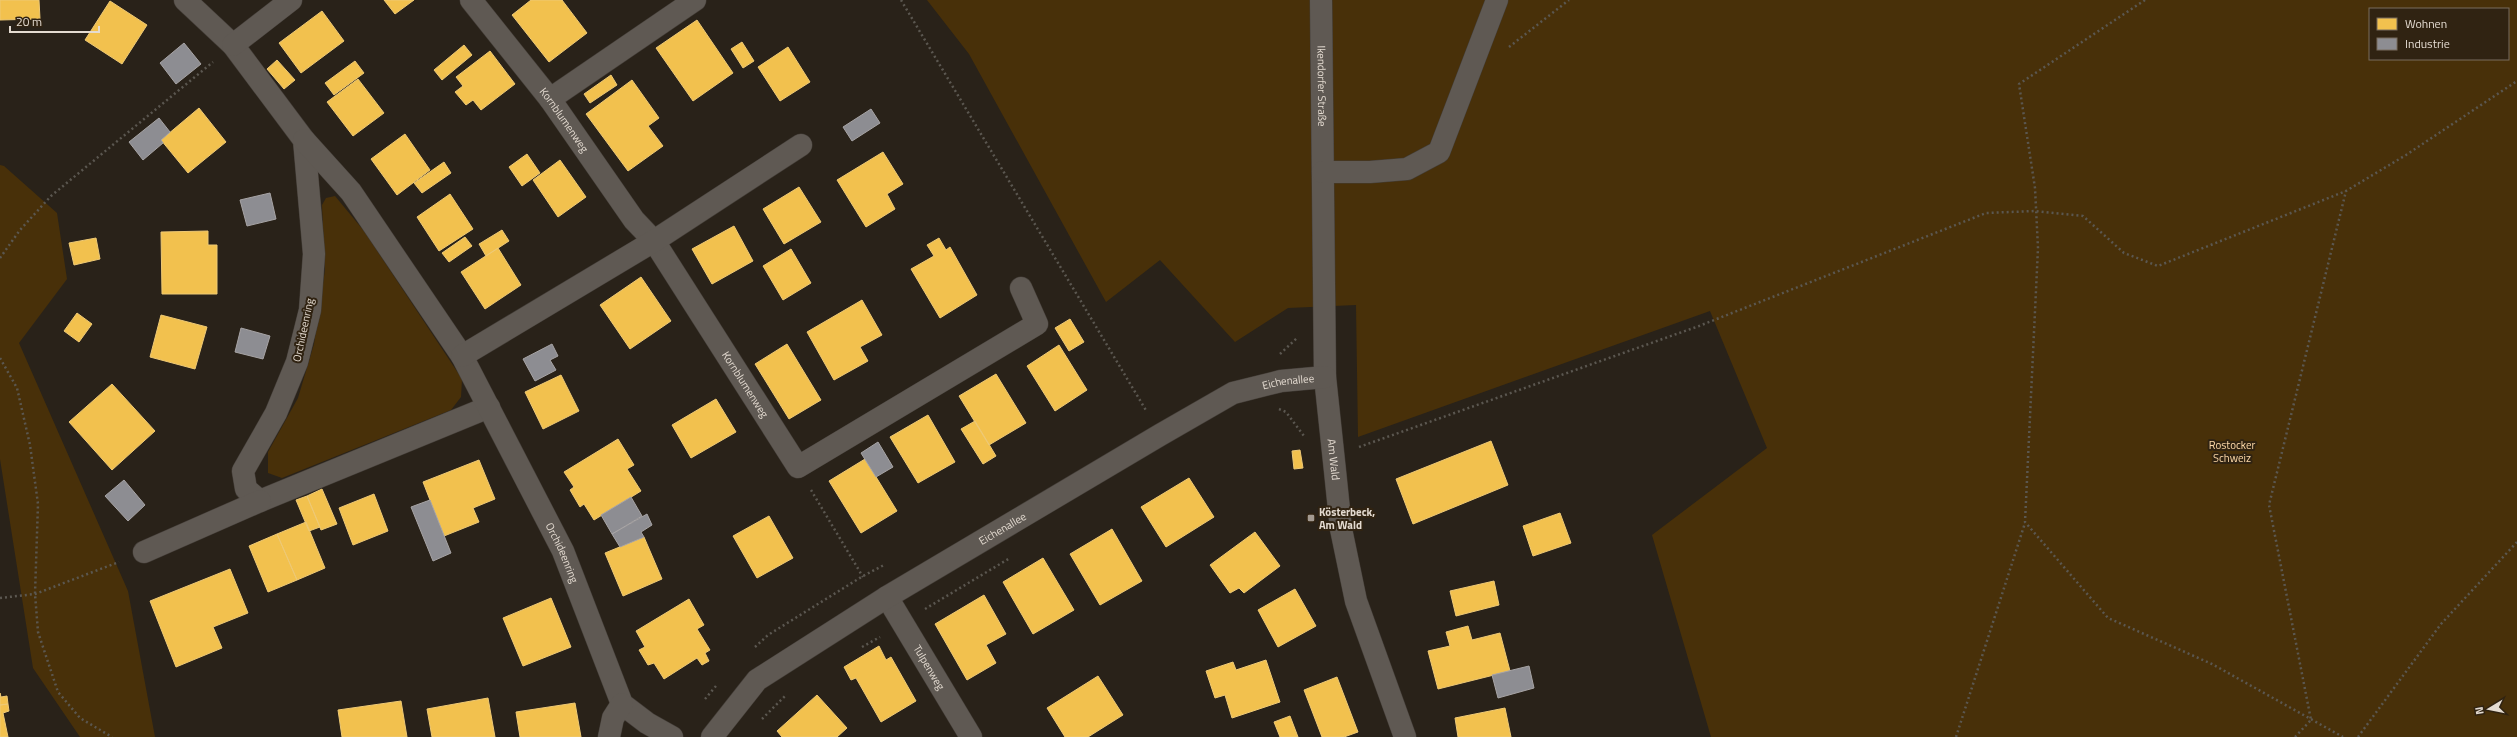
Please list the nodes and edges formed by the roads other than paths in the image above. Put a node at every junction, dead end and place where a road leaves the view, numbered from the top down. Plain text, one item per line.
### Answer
1 (185, 0) edge
2 (291, 0) edge
3 (471, 0) edge
4 (695, 0) edge
5 (1321, 0) edge
6 (1497, 0) edge
7 (233, 45) junction
8 (550, 99) junction
9 (304, 140) junction
10 (801, 145) dead end
11 (1323, 172) junction
12 (654, 241) junction
13 (1021, 288) dead end
14 (462, 356) junction
15 (1325, 377) junction
16 (490, 407) junction
17 (260, 500) junction
18 (144, 552) road end
19 (887, 597) junction
20 (622, 704) junction
21 (609, 737) edge
22 (672, 737) edge
23 (712, 737) edge
24 (971, 737) edge
25 (1405, 737) edge

1 - 7 street, Orchideenring
2 - 7 street
3 - 8 street, Kornblumenweg
4 - 8 street
5 - 11 street, Ikendorfer Straße
6 - 11 street
7 - 9 street, Orchideenring
8 - 12 street, Kornblumenweg
9 - 14 street, Orchideenring
9 - 17 street, Orchideenring
10 - 12 street
11 - 15 street, Am Wald
12 - 13 street, Kornblumenweg
12 - 14 street
14 - 16 street, Orchideenring
15 - 19 street, Eichenallee
15 - 25 street, Am Wald
16 - 17 street
16 - 20 street, Orchideenring
17 - 18 street
19 - 23 street, Eichenallee
19 - 24 street, Tulpenweg
20 - 21 street
20 - 22 street

